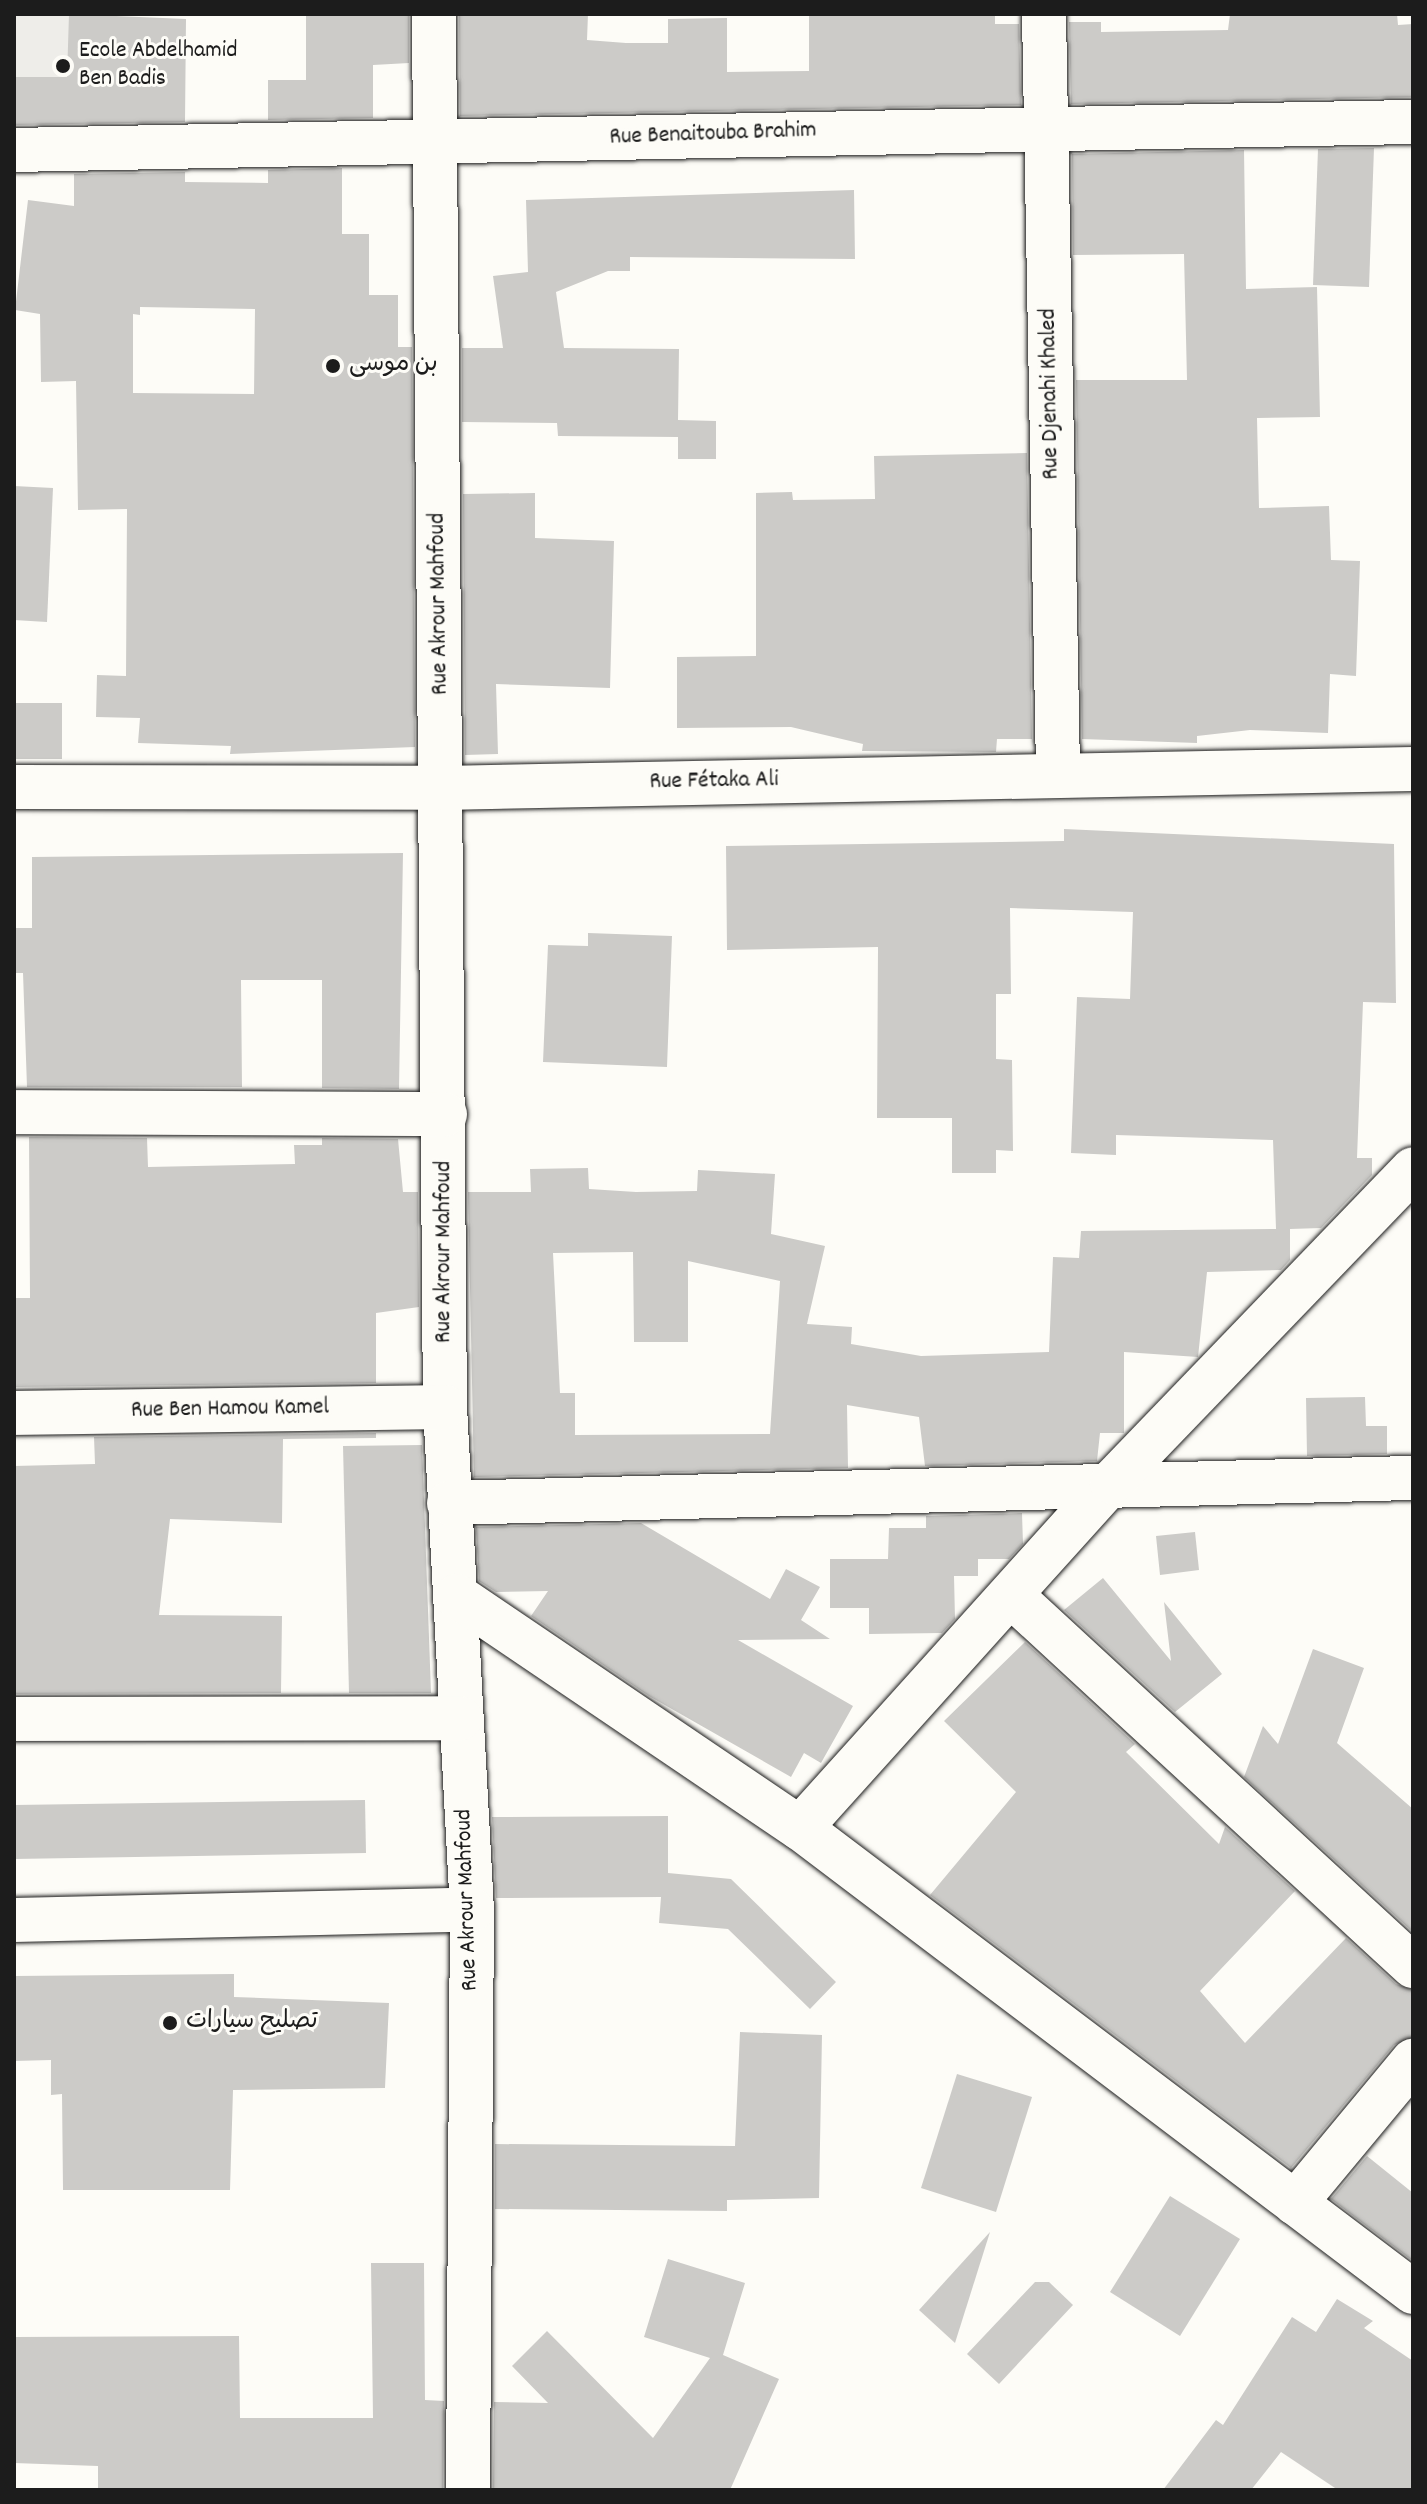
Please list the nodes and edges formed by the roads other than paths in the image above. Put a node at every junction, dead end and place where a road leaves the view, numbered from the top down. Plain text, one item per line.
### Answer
1 (434, 14) edge
2 (1044, 14) edge
3 (1413, 122) edge
4 (1045, 125) junction
5 (436, 144) junction
6 (14, 150) edge
7 (1413, 769) edge
8 (1058, 774) junction
9 (14, 787) edge
10 (442, 788) junction
11 (14, 1112) edge
12 (445, 1114) junction
13 (1413, 1169) edge
14 (445, 1407) junction
15 (14, 1413) edge
16 (1413, 1478) edge
17 (1112, 1482) junction
18 (449, 1503) junction
19 (457, 1596) junction
20 (1014, 1598) junction
21 (460, 1718) junction
22 (14, 1719) edge
23 (800, 1828) junction
24 (472, 1910) junction
25 (14, 1920) edge
26 (1413, 1966) edge
27 (1413, 2061) edge
28 (1295, 2203) junction
29 (1413, 2292) edge
30 (468, 2490) edge

1 - 5 street, Rue Akrour Mahfoud
2 - 4 street, Rue Djenahi Khaled
3 - 4 street, Rue Benaitouba Brahim
4 - 5 street, Rue Benaitouba Brahim
4 - 8 street, Rue Djenahi Khaled
5 - 6 street, Rue Benaitouba Brahim
5 - 10 street, Rue Akrour Mahfoud
7 - 8 street, Rue Fétaka Ali
8 - 10 street, Rue Fétaka Ali
9 - 10 street, Rue Fétaka Ali
10 - 12 street, Rue Akrour Mahfoud
11 - 12 street
12 - 14 street, Rue Akrour Mahfoud
13 - 17 street
14 - 15 street, Rue Ben Hamou Kamel
14 - 18 street, Rue Akrour Mahfoud
16 - 17 street
17 - 18 street
17 - 20 street
18 - 19 street, Rue Akrour Mahfoud
19 - 21 street, Rue Akrour Mahfoud
19 - 23 street
20 - 23 street
20 - 26 street
21 - 22 street
21 - 24 street, Rue Akrour Mahfoud
23 - 28 street
24 - 25 street
24 - 30 street, Rue Akrour Mahfoud
27 - 28 street
28 - 29 street

